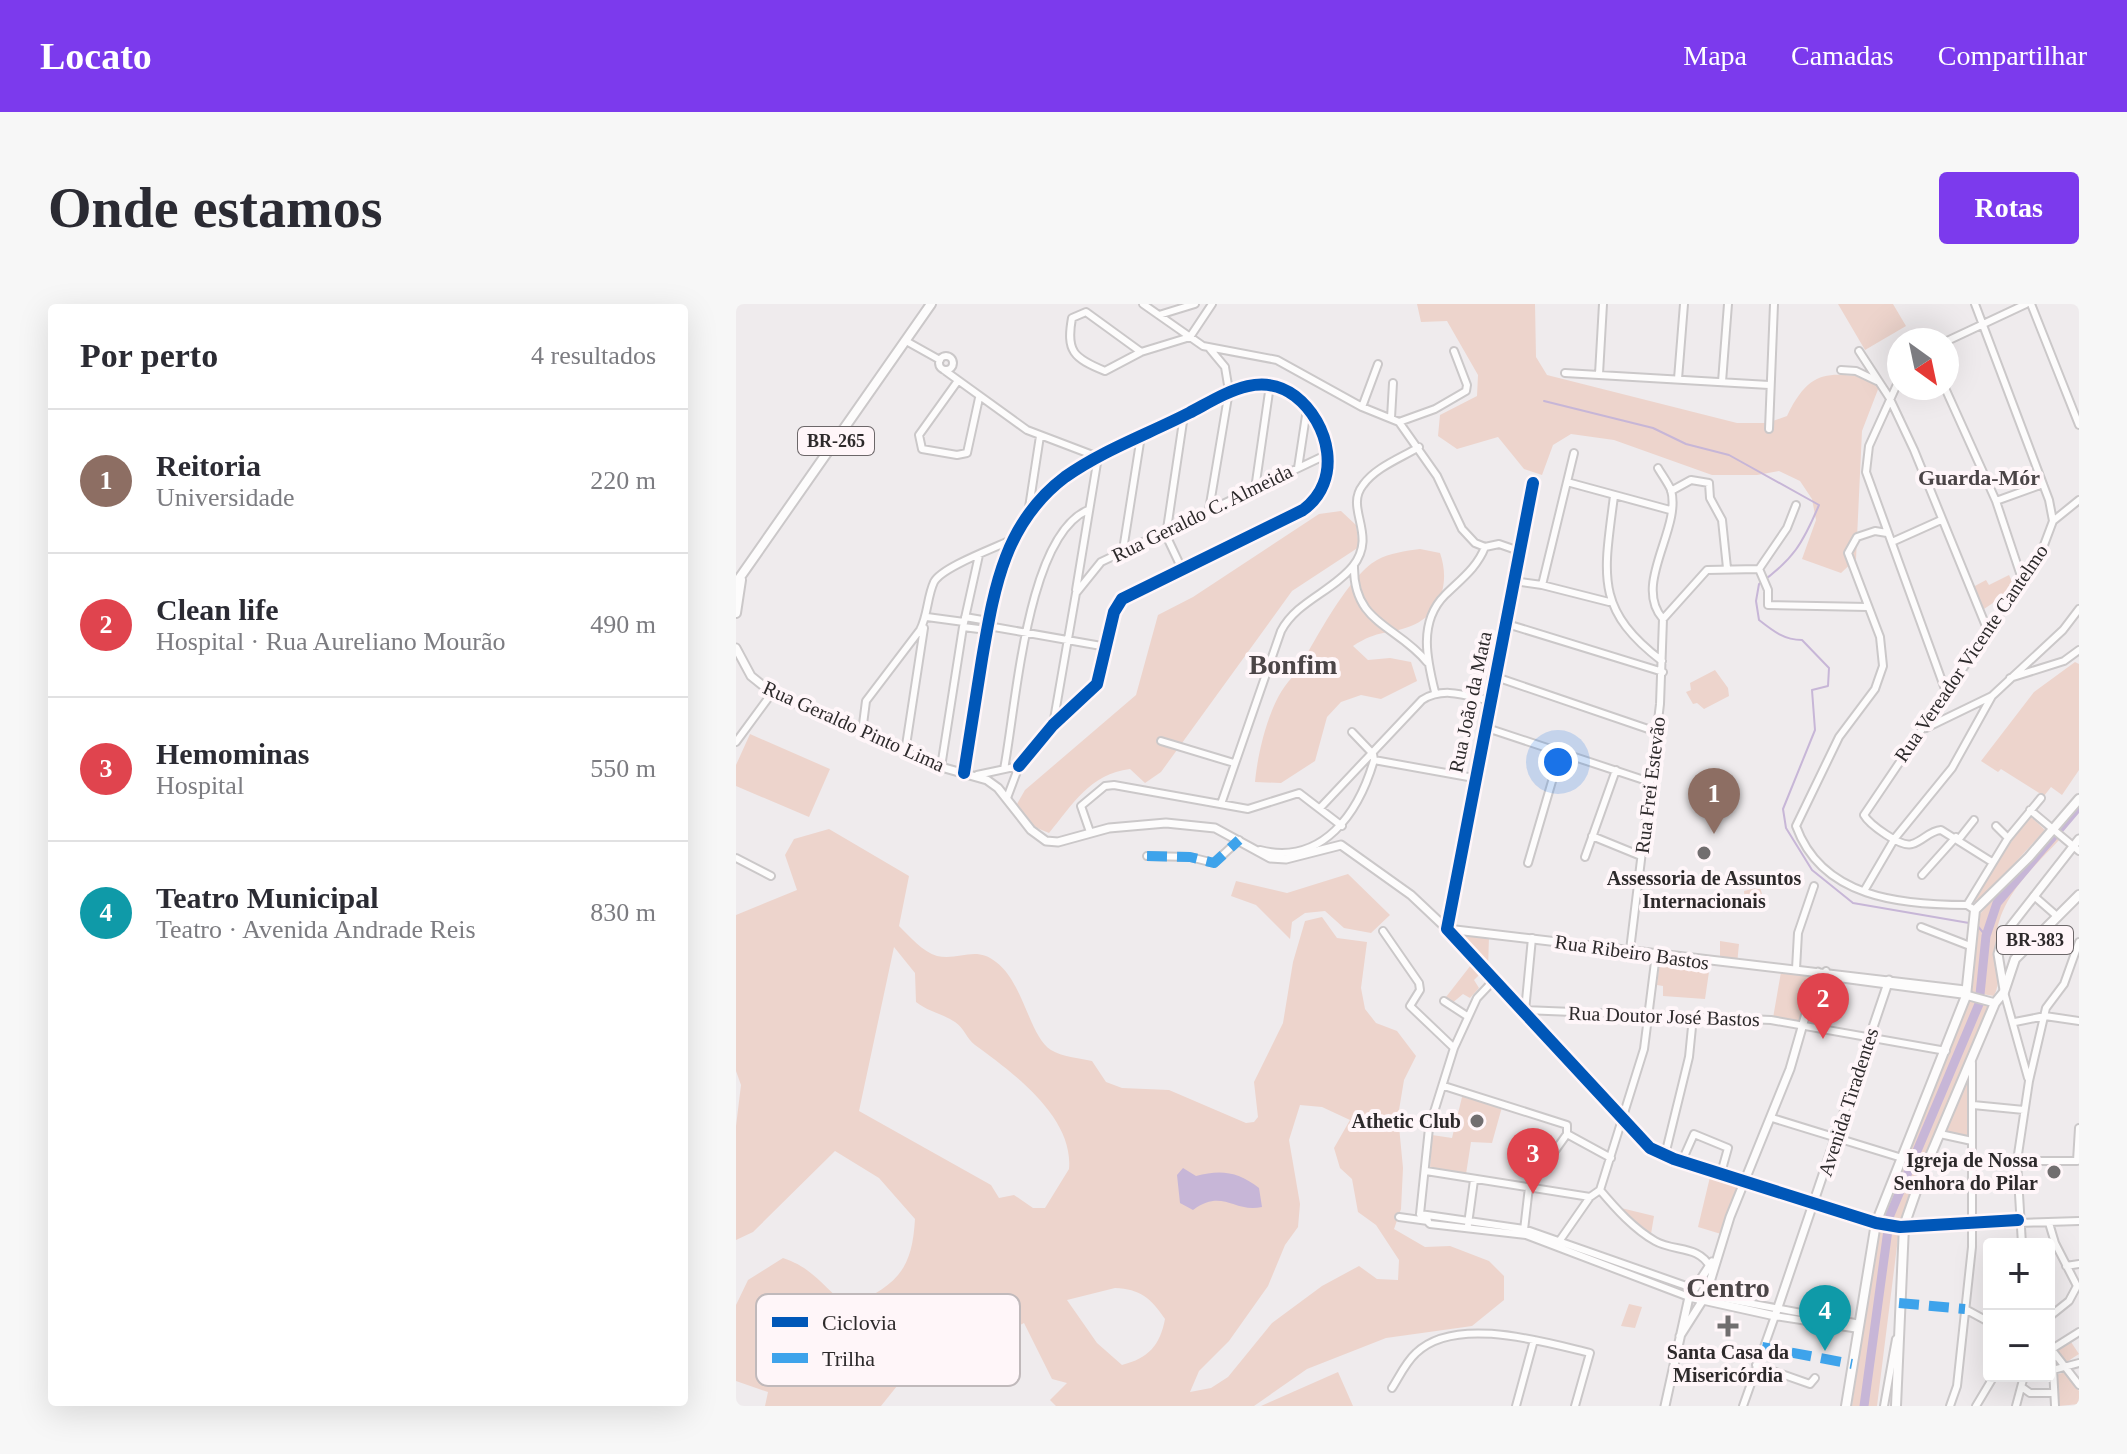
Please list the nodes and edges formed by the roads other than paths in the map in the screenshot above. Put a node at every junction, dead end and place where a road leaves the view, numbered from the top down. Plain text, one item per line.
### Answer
1 (931, 304) edge
2 (1143, 304) edge
3 (1161, 304) edge
4 (1195, 304) edge
5 (1212, 304) edge
6 (1603, 304) edge
7 (1684, 304) edge
8 (1728, 304) edge
9 (1774, 304) edge
10 (1975, 304) edge
11 (2028, 304) edge
12 (1159, 315) junction
13 (1982, 322) junction
14 (1959, 334) edge
15 (1190, 337) junction
16 (906, 341) junction
17 (1209, 348) junction
18 (1454, 351) dead end
19 (1859, 351) dead end
20 (1141, 352) junction
21 (1235, 352) junction
22 (940, 360) junction
23 (1378, 364) dead end
24 (1225, 367) junction
25 (947, 368) junction
26 (1841, 370) dead end
27 (1565, 373) dead end
28 (1599, 374) junction
29 (1678, 379) junction
30 (955, 380) junction
31 (1877, 381) junction
32 (1722, 382) junction
33 (1393, 383) dead end
34 (1270, 385) junction
35 (1769, 385) junction
36 (1229, 391) junction
37 (1887, 394) edge
38 (979, 398) junction
39 (1888, 400) edge
40 (1890, 400) edge
41 (1950, 400) edge
42 (1362, 407) junction
43 (1307, 409) junction
44 (1184, 415) junction
45 (1391, 418) junction
46 (1399, 422) junction
47 (2079, 425) edge
48 (1769, 429) dead end
49 (1040, 436) junction
50 (1141, 436) junction
51 (1419, 447) junction
52 (1330, 453) junction
53 (1574, 453) dead end
54 (1098, 457) junction
55 (1298, 468) junction
56 (1658, 468) dead end
57 (1567, 482) junction
58 (1533, 483) dead end
59 (2043, 484) junction
60 (1255, 489) junction
61 (1671, 491) junction
62 (1030, 496) junction
63 (1614, 496) junction
64 (1040, 500) junction
65 (2079, 500) edge
66 (1996, 501) junction
67 (1796, 505) dead end
68 (1088, 510) junction
69 (1209, 510) junction
70 (1670, 510) junction
71 (1028, 514) junction
72 (1941, 520) junction
73 (2053, 521) junction
74 (1166, 530) junction
75 (1887, 533) junction
76 (1011, 540) junction
77 (1892, 542) junction
78 (1485, 547) junction
79 (1123, 550) junction
80 (1519, 551) junction
81 (979, 555) junction
82 (1079, 561) junction
83 (1354, 565) junction
84 (1181, 567) junction
85 (1096, 568) junction
86 (1727, 568) junction
87 (1759, 569) junction
88 (2022, 579) junction
89 (738, 581) edge
90 (1514, 581) junction
91 (1542, 585) junction
92 (1076, 593) junction
93 (1609, 602) junction
94 (1868, 607) junction
95 (2079, 609) edge
96 (736, 613) edge
97 (926, 619) junction
98 (1663, 619) junction
99 (964, 622) junction
100 (1507, 624) junction
101 (988, 626) junction
102 (1988, 631) junction
103 (1026, 633) junction
104 (1066, 641) junction
105 (1426, 644) junction
106 (1107, 647) junction
107 (736, 648) edge
108 (1417, 649) junction
109 (2079, 650) edge
110 (1662, 661) junction
111 (1427, 662) junction
112 (1663, 672) junction
113 (1496, 677) junction
114 (2007, 679) junction
115 (1435, 692) junction
116 (1946, 692) junction
117 (772, 693) junction
118 (1992, 696) junction
119 (1491, 701) junction
120 (1053, 725) junction
121 (1484, 727) junction
122 (1923, 729) junction
123 (862, 732) junction
124 (1352, 732) dead end
125 (1657, 732) junction
126 (1161, 741) dead end
127 (736, 742) edge
128 (905, 752) junction
129 (1560, 754) junction
130 (1373, 757) junction
131 (1234, 763) junction
132 (1019, 766) junction
133 (941, 767) junction
134 (1004, 769) junction
135 (1616, 770) junction
136 (964, 773) junction
137 (977, 775) junction
138 (1474, 778) junction
139 (1650, 782) junction
140 (1007, 798) junction
141 (2041, 798) dead end
142 (2079, 799) edge
143 (1221, 804) junction
144 (1321, 807) junction
145 (2030, 810) junction
146 (1974, 820) dead end
147 (1342, 826) junction
148 (1996, 826) dead end
149 (2055, 828) junction
150 (1090, 832) junction
151 (1592, 836) junction
152 (1895, 838) junction
153 (1957, 838) junction
154 (2008, 838) junction
155 (1239, 840) junction
156 (1341, 845) junction
157 (2077, 845) edge
158 (1248, 847) junction
159 (1147, 856) dead end
160 (1641, 856) junction
161 (1585, 857) dead end
162 (736, 858) edge
163 (1992, 862) junction
164 (1528, 863) dead end
165 (1922, 875) dead end
166 (771, 876) dead end
167 (1814, 886) dead end
168 (1864, 891) junction
169 (2079, 895) edge
170 (2034, 896) junction
171 (1972, 910) junction
172 (2058, 917) junction
173 (1921, 927) dead end
174 (1447, 929) junction
175 (1383, 931) dead end
176 (1532, 938) junction
177 (1971, 942) junction
178 (2079, 942) edge
179 (1630, 950) junction
180 (1656, 954) junction
181 (1998, 954) junction
182 (2015, 959) junction
183 (1796, 969) junction
184 (1823, 973) junction
185 (1494, 980) junction
186 (1889, 983) junction
187 (2004, 992) junction
188 (1971, 996) junction
189 (1444, 1001) dead end
190 (1995, 1003) junction
191 (2008, 1006) junction
192 (1524, 1010) junction
193 (1650, 1015) junction
194 (1467, 1016) junction
195 (2045, 1016) junction
196 (1693, 1017) junction
197 (2079, 1021) edge
198 (2015, 1022) junction
199 (1805, 1024) junction
200 (1818, 1027) junction
201 (1870, 1036) junction
202 (1454, 1048) junction
203 (1946, 1051) junction
204 (1972, 1063) junction
205 (2029, 1081) junction
206 (1444, 1086) junction
207 (1973, 1105) junction
208 (2024, 1110) junction
209 (1772, 1118) junction
210 (1623, 1122) junction
211 (2078, 1128) edge
212 (1567, 1134) junction
213 (1940, 1134) junction
214 (1835, 1137) junction
215 (1972, 1141) junction
216 (1665, 1155) junction
217 (1611, 1158) junction
218 (1902, 1158) junction
219 (1682, 1161) junction
220 (2017, 1161) junction
221 (2078, 1163) edge
222 (1426, 1171) junction
223 (1721, 1173) junction
224 (1474, 1180) junction
225 (1744, 1180) junction
226 (1529, 1187) junction
227 (1600, 1190) junction
228 (1590, 1197) junction
229 (1815, 1205) junction
230 (1420, 1214) junction
231 (1399, 1217) dead end
232 (1468, 1221) junction
233 (1972, 1221) junction
234 (2079, 1221) edge
235 (2019, 1222) junction
236 (1429, 1223) junction
237 (2049, 1223) junction
238 (1878, 1224) junction
239 (1902, 1226) junction
240 (1468, 1229) junction
241 (1525, 1232) junction
242 (2021, 1238) edge
243 (1558, 1243) junction
244 (1720, 1246) junction
245 (2079, 1264) edge
246 (2066, 1266) junction
247 (1710, 1267) junction
248 (1711, 1278) junction
249 (2078, 1286) edge
250 (1692, 1288) junction
251 (1689, 1297) junction
252 (1705, 1299) junction
253 (1965, 1309) junction
254 (2055, 1312) edge
255 (1776, 1313) junction
256 (1983, 1319) edge
257 (1860, 1327) junction
258 (2079, 1332) edge
259 (1680, 1336) junction
260 (1897, 1338) junction
261 (1534, 1340) junction
262 (2055, 1345) edge
263 (2055, 1354) edge
264 (2079, 1363) edge
265 (1756, 1365) junction
266 (2066, 1366) junction
267 (2055, 1369) edge
268 (1815, 1378) dead end
269 (1990, 1382) edge
270 (2024, 1382) edge
271 (2054, 1382) edge
272 (2079, 1385) edge
273 (1392, 1388) dead end
274 (2023, 1388) junction
275 (2054, 1393) junction
276 (1516, 1406) edge
277 (1575, 1406) edge
278 (1665, 1406) edge
279 (1743, 1406) edge
280 (1846, 1406) edge
281 (1884, 1406) edge
282 (1896, 1406) edge
283 (1950, 1406) edge
284 (1976, 1406) edge
285 (2016, 1406) edge
286 (2055, 1406) edge

1 - 16 highway, BR-265
2 - 12 street
3 - 12 street
4 - 12 street
5 - 15 street
6 - 28 street
7 - 29 street
8 - 32 street
9 - 35 street
10 - 13 street, Rua Vereador Vicente Cantelmo
11 - 13 street
11 - 47 street
12 - 15 street
13 - 14 street
13 - 59 street, Rua Vereador Vicente Cantelmo
15 - 17 street
15 - 20 street
16 - 22 street
16 - 89 highway, BR-265
17 - 21 street
17 - 24 street
18 - 46 street
19 - 31 street
20 - 20 street
21 - 24 street
21 - 42 street
22 - 25 street
22 - 25 street
23 - 42 street
24 - 36 street
25 - 30 street
26 - 31 street
27 - 28 street
28 - 29 street
29 - 32 street
30 - 38 street
30 - 38 street
31 - 37 street
32 - 35 street
33 - 45 street
34 - 36 street
34 - 43 street
34 - 60 street
35 - 48 street
36 - 44 street
36 - 69 street
38 - 49 street
39 - 75 street
40 - 72 street
41 - 66 street
42 - 45 street
43 - 52 street
43 - 55 street
44 - 50 street
44 - 74 street
45 - 46 street
46 - 51 street
49 - 54 street
49 - 62 street
50 - 54 street
50 - 79 street
51 - 78 street
51 - 83 street
52 - 55 street, Rua Geraldo C. Almeida
52 - 84 street
53 - 57 street
54 - 64 street
54 - 68 street
55 - 60 street, Rua Geraldo C. Almeida
56 - 61 street
57 - 63 street
57 - 91 street
58 - 80 street, Rua João da Mata
59 - 66 street
59 - 73 street, Rua Vereador Vicente Cantelmo
60 - 69 street, Rua Geraldo C. Almeida
61 - 70 street, Rua Frei Estevão
61 - 86 street
62 - 64 street
62 - 71 street
63 - 70 street
63 - 93 street
64 - 71 street
65 - 73 street
66 - 88 street
67 - 87 street
68 - 82 street
68 - 103 street
69 - 74 street, Rua Geraldo C. Almeida
70 - 98 street, Rua Frei Estevão
71 - 76 street
72 - 77 street
72 - 102 street
73 - 88 street, Rua Vereador Vicente Cantelmo
74 - 79 street, Rua Geraldo C. Almeida
74 - 84 street
75 - 77 street
75 - 94 street
76 - 81 street
76 - 101 street
77 - 116 street
78 - 80 street
78 - 105 street
79 - 85 street, Rua Geraldo C. Almeida
80 - 90 street, Rua João da Mata
81 - 97 street
81 - 99 street
82 - 85 street
82 - 92 street
83 - 108 street
83 - 131 street
84 - 106 street
85 - 92 street, Rua Geraldo C. Almeida
86 - 87 street
86 - 98 street
87 - 94 street
88 - 102 street, Rua Vereador Vicente Cantelmo
89 - 96 highway
90 - 91 street
90 - 100 street, Rua João da Mata
91 - 93 street
92 - 104 street, Rua Geraldo C. Almeida
93 - 110 street
94 - 168 street
95 - 114 street
97 - 99 street
97 - 123 street
97 - 128 street
98 - 110 street, Rua Frei Estevão
99 - 101 street
99 - 133 street
100 - 112 street
100 - 113 street, Rua João da Mata
101 - 103 street
101 - 136 street
102 - 116 street, Rua Vereador Vicente Cantelmo
103 - 104 street
103 - 134 street
104 - 106 street
104 - 120 street, Rua Geraldo C. Almeida
105 - 108 street
105 - 111 street
106 - 120 street
107 - 117 main road, Rua Geraldo Pinto Lima
108 - 111 street
109 - 114 street
110 - 112 street, Rua Frei Estevão
111 - 115 street
112 - 125 street, Rua Frei Estevão
113 - 119 street, Rua João da Mata
113 - 125 street
114 - 118 street
115 - 119 street
115 - 130 street
116 - 122 street, Rua Vereador Vicente Cantelmo
117 - 123 main road, Rua Geraldo Pinto Lima
117 - 127 street
118 - 122 street
118 - 152 street
119 - 121 street, Rua João da Mata
120 - 132 street
121 - 129 street
121 - 138 street, Rua João da Mata
122 - 152 street, Rua Vereador Vicente Cantelmo
123 - 128 main road, Rua Geraldo Pinto Lima
124 - 130 street
125 - 139 street, Rua Frei Estevão
126 - 131 street
128 - 133 main road, Rua Geraldo Pinto Lima
129 - 135 street
129 - 164 street
130 - 138 street
130 - 144 street
130 - 147 street
131 - 143 street
132 - 134 street
132 - 140 street
133 - 136 main road, Rua Geraldo Pinto Lima
134 - 137 street
135 - 139 street
135 - 151 street
136 - 137 main road, Rua Geraldo Pinto Lima
137 - 140 main road, Rua Geraldo Pinto Lima
138 - 174 street, Rua João da Mata
139 - 160 street, Rua Frei Estevão
140 - 150 main road, Rua Geraldo Pinto Lima
141 - 145 street
142 - 149 highway, BR-383
143 - 144 street
143 - 150 street
144 - 147 street
145 - 149 street
145 - 154 street
146 - 153 street
147 - 156 street
147 - 158 street
148 - 154 street
149 - 157 street
149 - 171 highway, BR-383
150 - 155 main road
151 - 160 street
151 - 161 street
152 - 153 street
152 - 168 street
153 - 163 street
153 - 165 street
154 - 163 street
155 - 158 main road
155 - 159 street
156 - 158 main road
156 - 174 main road
157 - 170 main road
160 - 179 street, Rua Frei Estevão
162 - 166 street
163 - 171 street
167 - 183 street
168 - 171 street
169 - 172 highway, BR-383
170 - 172 street
170 - 181 main road
171 - 177 highway, BR-383
172 - 182 highway, BR-383
173 - 177 street
174 - 176 main road, Rua Ribeiro Bastos
174 - 185 street
175 - 202 street
176 - 179 main road, Rua Ribeiro Bastos
176 - 192 street
177 - 188 highway, BR-383
178 - 195 street
179 - 180 main road, Rua Ribeiro Bastos
180 - 183 main road, Rua Ribeiro Bastos
180 - 193 street
181 - 182 street
181 - 187 main road
182 - 187 highway, BR-383
183 - 184 main road, Rua Ribeiro Bastos
184 - 186 main road, Rua Ribeiro Bastos
184 - 199 main road
184 - 200 street
185 - 192 street
185 - 194 street
186 - 188 main road, Rua Ribeiro Bastos
186 - 201 main road, Avenida Tiradentes
187 - 190 highway, BR-383
187 - 191 street
188 - 190 main road, Rua Ribeiro Bastos
188 - 203 highway, BR-383
189 - 194 street
190 - 191 street
190 - 204 highway, BR-383
191 - 198 street
192 - 193 street, Rua Doutor José Bastos
192 - 210 street
193 - 196 street, Rua Doutor José Bastos
193 - 210 street
194 - 202 street
195 - 197 street
195 - 198 street
195 - 205 street
196 - 199 street, Rua Doutor José Bastos
196 - 216 street
198 - 205 street
199 - 200 street, Rua Doutor José Bastos
199 - 209 main road
200 - 201 street, Rua Doutor José Bastos
201 - 203 street, Rua Doutor José Bastos
201 - 214 main road, Avenida Tiradentes
202 - 206 street
203 - 218 highway, BR-383
204 - 207 street
204 - 213 highway, BR-383
205 - 208 street
206 - 212 street
206 - 222 street
207 - 208 street
207 - 215 street
208 - 220 street
209 - 214 street
209 - 225 main road
210 - 216 street
210 - 217 street
211 - 221 street
212 - 217 street
212 - 226 street
213 - 215 street
213 - 239 highway, BR-383
214 - 218 street
214 - 229 main road, Avenida Tiradentes
215 - 233 street
216 - 219 street
217 - 227 street
218 - 238 highway, BR-383
219 - 223 street
219 - 223 street
220 - 221 street
220 - 235 street
222 - 224 street
222 - 230 street
223 - 225 street
224 - 226 street
224 - 232 street
225 - 229 street
225 - 244 main road
226 - 228 street
226 - 241 street
227 - 228 street
227 - 247 street
228 - 243 street
229 - 238 street
229 - 255 main road, Avenida Tiradentes
230 - 232 street
230 - 236 street
231 - 236 street
232 - 240 street
232 - 241 street
233 - 235 street
233 - 239 street
233 - 253 street
234 - 237 street
235 - 237 street
235 - 242 street
236 - 240 street
237 - 246 street
238 - 239 street
238 - 257 highway, BR-383
239 - 260 highway, BR-383
240 - 241 street
241 - 243 street
243 - 250 street
243 - 251 street
244 - 247 main road
244 - 248 main road
245 - 246 street
246 - 249 street
247 - 248 main road
247 - 250 main road
248 - 252 main road
249 - 254 street
250 - 251 main road
250 - 252 main road
251 - 252 main road
251 - 259 main road
252 - 255 main road
252 - 259 main road
253 - 256 street
253 - 283 street
255 - 257 street
255 - 265 street, Avenida Tiradentes
257 - 280 highway, BR-383
258 - 262 street
259 - 278 main road
260 - 281 street
260 - 282 highway, BR-383
261 - 273 street
261 - 276 street
261 - 277 street
263 - 266 street
264 - 266 street
265 - 268 street
265 - 279 street, Avenida Tiradentes
266 - 267 street
266 - 272 street
269 - 284 street
270 - 274 street
271 - 275 street
274 - 275 street
274 - 285 street
275 - 286 street

